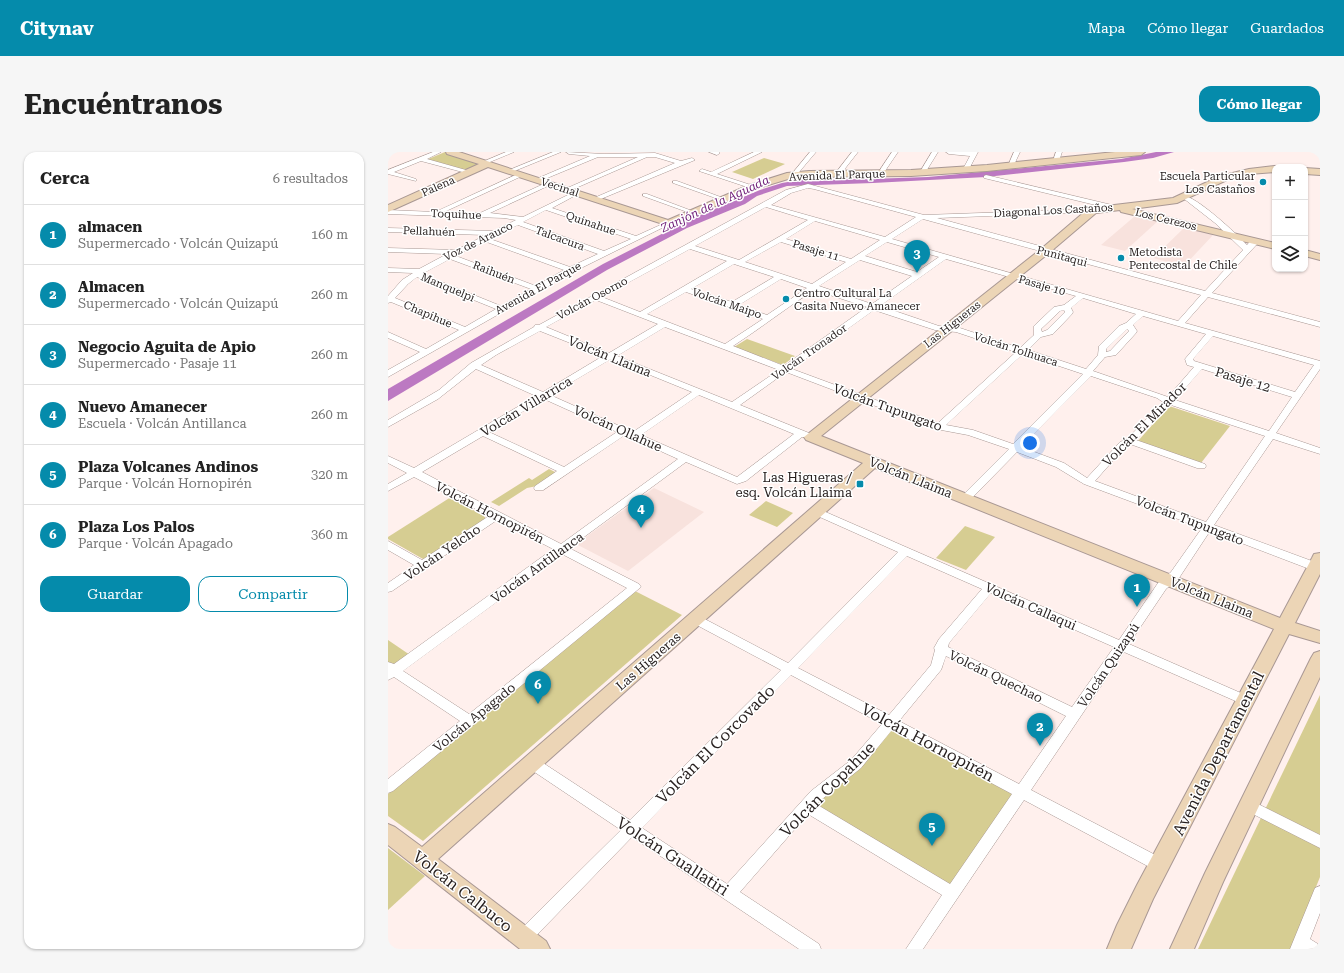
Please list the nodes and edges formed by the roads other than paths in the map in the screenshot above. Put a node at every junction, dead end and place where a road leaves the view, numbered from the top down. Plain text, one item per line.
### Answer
1 (438, 152) edge
2 (450, 152) edge
3 (511, 152) edge
4 (558, 152) edge
5 (569, 152) edge
6 (760, 152) edge
7 (808, 152) edge
8 (813, 152) edge
9 (855, 152) edge
10 (895, 152) edge
11 (935, 152) edge
12 (949, 152) edge
13 (1017, 152) edge
14 (1141, 152) edge
15 (974, 153) edge
16 (1099, 154) edge
17 (650, 155) junction
18 (598, 156) junction
19 (1057, 157) edge
20 (421, 159) junction
21 (692, 160) dead end
22 (486, 163) junction
23 (681, 164) junction
24 (1011, 166) junction
25 (966, 169) junction
26 (1272, 169) edge
27 (702, 170) dead end
28 (510, 171) junction
29 (1308, 171) edge
30 (388, 172) edge
31 (470, 172) junction
32 (923, 172) junction
33 (1320, 172) edge
34 (881, 173) junction
35 (711, 174) junction
36 (838, 174) junction
37 (520, 175) junction
38 (793, 176) junction
39 (986, 177) dead end
40 (414, 180) dead end
41 (538, 180) junction
42 (675, 182) dead end
43 (548, 184) junction
44 (752, 186) junction
45 (805, 186) joint
46 (572, 191) junction
47 (644, 195) dead end
48 (1185, 197) junction
49 (596, 199) junction
50 (723, 199) junction
51 (765, 205) junction
52 (1112, 207) junction
53 (546, 208) junction
54 (1132, 208) junction
55 (388, 209) edge
56 (1092, 210) junction
57 (388, 212) edge
58 (692, 212) junction
59 (435, 214) junction
60 (482, 215) junction
61 (921, 217) junction
62 (814, 219) junction
63 (520, 221) junction
64 (669, 223) junction
65 (1222, 226) junction
66 (388, 230) edge
67 (1208, 230) junction
68 (495, 233) junction
69 (1234, 236) junction
70 (484, 238) junction
71 (636, 238) junction
72 (780, 239) junction
73 (886, 240) junction
74 (1255, 241) junction
75 (1272, 245) edge
76 (688, 246) junction
77 (388, 250) edge
78 (1246, 250) junction
79 (1045, 251) junction
80 (603, 253) junction
81 (453, 254) junction
82 (1308, 254) edge
83 (944, 257) junction
84 (1320, 257) edge
85 (856, 259) junction
86 (736, 262) junction
87 (388, 270) edge
88 (570, 270) junction
89 (418, 272) junction
90 (918, 275) junction
91 (781, 276) junction
92 (1013, 277) junction
93 (814, 287) junction
94 (685, 288) junction
95 (537, 289) junction
96 (1205, 294) junction
97 (390, 296) edge
98 (1081, 296) junction
99 (594, 297) junction
100 (733, 305) junction
101 (874, 307) junction
102 (502, 309) junction
103 (1141, 313) junction
104 (640, 315) junction
105 (769, 318) junction
106 (664, 324) junction
107 (1179, 324) junction
108 (1320, 325) edge
109 (538, 327) junction
110 (947, 329) junction
111 (466, 330) junction
112 (1212, 333) junction
113 (388, 335) edge
114 (726, 347) junction
115 (1021, 351) junction
116 (427, 352) junction
117 (609, 356) junction
118 (1320, 364) edge
119 (474, 365) junction
120 (1200, 366) junction
121 (785, 369) junction
122 (1088, 373) junction
123 (388, 374) edge
124 (698, 392) junction
125 (544, 395) junction
126 (1297, 396) junction
127 (861, 397) junction
128 (1169, 401) junction
129 (733, 406) junction
130 (388, 424) edge
131 (939, 427) junction
132 (624, 431) junction
133 (482, 432) junction
134 (634, 435) junction
135 (806, 435) junction
136 (1271, 435) junction
137 (1130, 441) junction
138 (1016, 448) junction
139 (1320, 451) edge
140 (686, 458) junction
141 (388, 459) edge
142 (873, 462) junction
143 (1200, 466) dead end
144 (564, 471) junction
145 (414, 472) junction
146 (1088, 482) junction
147 (388, 488) edge
148 (539, 488) dead end
149 (965, 499) junction
150 (817, 512) junction
151 (496, 516) junction
152 (1208, 527) junction
153 (388, 545) edge
154 (562, 548) junction
155 (906, 551) junction
156 (1318, 562) edge
157 (422, 565) junction
158 (1169, 580) junction
159 (636, 587) joint
160 (388, 588) edge
161 (990, 588) junction
162 (695, 619) junction
163 (1284, 626) junction
164 (1320, 637) edge
165 (1121, 645) junction
166 (940, 648) junction
167 (1320, 658) edge
168 (789, 669) junction
169 (390, 671) edge
170 (1246, 700) junction
171 (1074, 714) junction
172 (470, 721) junction
173 (890, 722) junction
174 (532, 763) junction
175 (388, 787) edge
176 (1021, 792) junction
177 (807, 806) junction
178 (1250, 806) junction
179 (631, 829) junction
180 (388, 834) edge
181 (1320, 842) edge
182 (422, 860) junction
183 (1160, 865) junction
184 (729, 893) junction
185 (952, 893) junction
186 (1320, 893) edge
187 (531, 943) edge
188 (1304, 947) edge
189 (813, 949) edge
190 (914, 949) edge
191 (1119, 949) edge
192 (1182, 949) edge

1 - 20 street
2 - 22 street, Vecinal
3 - 22 street
4 - 28 street
5 - 18 street
6 - 35 street
7 - 8 street
8 - 38 street
9 - 36 street
10 - 34 street
11 - 32 street
12 - 15 street
13 - 24 street
14 - 16 street, Avenida El Parque
15 - 25 street
16 - 19 street, Avenida El Parque
17 - 18 street
17 - 23 street
17 - 46 street, Voz de Arauco
18 - 41 street
19 - 24 street, Avenida El Parque
20 - 30 street
20 - 31 street
21 - 23 street
22 - 28 street, Vecinal
22 - 31 street, Palena
23 - 49 street
24 - 25 street, Avenida El Parque
25 - 32 street, Avenida El Parque
26 - 48 street
27 - 35 street
28 - 37 street, Vecinal
29 - 33 street
30 - 40 street
31 - 55 street, Palena
32 - 34 street, Avenida El Parque
34 - 36 street, Avenida El Parque
35 - 44 street
36 - 38 street, Avenida El Parque
37 - 41 street, Vecinal
37 - 59 street
38 - 44 street, Avenida El Parque
39 - 52 street, Los Cerezos
41 - 43 street, Vecinal
42 - 50 street
43 - 46 street, Vecinal
43 - 60 street
44 - 50 street, Avenida El Parque
45 - 51 street, Volcán Osorno
45 - 61 street, Punitaqui
46 - 49 street, Vecinal
46 - 53 street, Voz de Arauco
47 - 58 street
48 - 54 street
48 - 65 street
49 - 64 street, Vecinal
50 - 58 street, Avenida El Parque
51 - 62 street, Pasaje 10
51 - 76 street, Volcán Osorno
52 - 54 street, Los Cerezos
52 - 56 street, Diagonal Los Castaños
53 - 63 street, Voz de Arauco
53 - 71 street, Quinahue
54 - 67 street, Los Cerezos
56 - 61 street, Diagonal Los Castaños
56 - 79 street, Las Higueras
57 - 59 street, Toquihue
58 - 64 street, Avenida El Parque
59 - 60 street, Toquihue
60 - 63 street, Toquihue
61 - 73 street
61 - 79 street, Punitaqui
62 - 72 street
62 - 73 street, Pasaje 10
63 - 68 street, Voz de Arauco
63 - 80 street, Talcacura
64 - 71 street, Avenida El Parque
65 - 67 street
65 - 69 street
66 - 68 street, Pellahuén
67 - 69 street, Los Cerezos
68 - 70 street, Voz de Arauco
69 - 74 street, Los Cerezos
69 - 78 street
70 - 81 street, Voz de Arauco
70 - 88 street
71 - 80 street, Avenida El Parque
72 - 85 street, Pasaje 11
72 - 86 street
73 - 83 street, Pasaje 10
73 - 85 street
74 - 75 street, Los Cerezos
74 - 78 street
76 - 86 street, Volcán Tolhuaca
76 - 99 street, Volcán Osorno
77 - 81 street
78 - 96 street
79 - 92 street, Las Higueras
79 - 96 street, Punitaqui
80 - 88 street, Avenida El Parque
81 - 89 street, Voz de Arauco
81 - 95 street, Raihuén
82 - 84 street
83 - 90 street, Volcán Tronador
83 - 92 street, Pasaje 10
85 - 90 street, Pasaje 11
85 - 93 street
86 - 91 street, Volcán Tolhuaca
86 - 94 street
87 - 89 street
88 - 95 street, Avenida El Parque
89 - 97 street, Voz de Arauco
89 - 102 street, Manquelpi
90 - 101 street, Volcán Tronador
91 - 93 street, Volcán Tolhuaca
91 - 100 street
92 - 98 street, Pasaje 10
92 - 110 street, Las Higueras
93 - 101 street, Volcán Tolhuaca
93 - 105 street
94 - 100 street, Volcán Maipo
94 - 104 street
95 - 102 street, Avenida El Parque
96 - 107 street
96 - 108 street, Punitaqui
97 - 111 street, Chapihue
98 - 103 street, Pasaje 10
98 - 115 street
99 - 104 street, Volcán Tupungato
99 - 109 street, Volcán Osorno
100 - 105 street, Volcán Maipo
101 - 110 street, Volcán Tolhuaca
101 - 121 street, Volcán Tronador
102 - 111 street, Avenida El Parque
103 - 107 street, Pasaje 10
103 - 122 street
104 - 106 street, Volcán Tupungato
105 - 114 street
106 - 114 street, Volcán Tupungato
106 - 117 street, Volcán Villarrica
107 - 112 street, Pasaje 10
109 - 117 street, Volcán Llaima
109 - 119 street, Volcán Osorno
110 - 115 street, Volcán Tolhuaca
110 - 127 street, Las Higueras
111 - 116 street, Avenida El Parque
112 - 118 street, Pasaje 10
112 - 120 street, Pasaje 12
113 - 116 street
114 - 121 street, Volcán Tupungato
115 - 122 street, Volcán Tolhuaca
115 - 131 street
116 - 123 street, Avenida El Parque
117 - 124 street, Volcán Llaima
117 - 125 street, Volcán Villarrica
118 - 126 street, Volcán Quizapú
119 - 125 street, Volcán Ollahue
119 - 130 street, Volcán Osorno
120 - 126 street, Pasaje 12
120 - 128 street, Volcán El Mirador
121 - 127 street, Volcán Tupungato
121 - 129 street, Volcán Tronador
122 - 128 street, Volcán Tolhuaca
122 - 138 street
124 - 129 street, Volcán Llaima
124 - 134 street
125 - 132 street, Volcán Ollahue
125 - 133 street, Volcán Villarrica
126 - 136 street, Volcán Quizapú
127 - 131 street, Volcán Tupungato
127 - 135 street, Las Higueras
128 - 136 street, Volcán Tolhuaca
128 - 137 street, Volcán El Mirador
129 - 135 street, Volcán Llaima
131 - 138 street, Volcán Tupungato
132 - 134 street, Volcán Ollahue
132 - 144 street
133 - 144 street
133 - 145 street, Volcán Villarrica
134 - 140 street, Volcán Ollahue
135 - 140 street, Volcán Ollahue
135 - 142 street, Volcán Llaima
136 - 139 street, Volcán Tolhuaca
136 - 152 street, Volcán Quizapú
137 - 143 street
137 - 146 street, Volcán El Mirador
138 - 146 street, Volcán Tupungato
138 - 149 street
140 - 154 street, Volcán Antillanca
141 - 145 street, Volcán Hornopirén
142 - 149 street, Volcán Llaima
142 - 150 street, Las Higueras
144 - 148 street
145 - 147 street, Volcán Villarrica
145 - 151 street, Volcán Hornopirén
146 - 152 street, Volcán Tupungato
149 - 158 street, Volcán Llaima
150 - 155 street, Volcán Callaqui
150 - 162 street, Las Higueras
151 - 154 street, Volcán Hornopirén
151 - 157 street, Volcán Yelcho
152 - 156 street, Volcán Tupungato
152 - 158 street, Volcán Quizapú
153 - 157 street
154 - 159 street, Volcán Hornopirén
154 - 169 street, Volcán Antillanca
155 - 161 street, Volcán Callaqui
155 - 168 street, Volcán El Corcovado
156 - 163 street, Avenida Departamental
157 - 160 street, Volcán Yelcho
158 - 163 street, Volcán Llaima
158 - 165 street, Volcán Quizapú
159 - 172 street, Volcán Apagado
161 - 165 street, Volcán Callaqui
161 - 166 street, Volcán Copahue
162 - 168 street, Volcán Hornopirén
162 - 174 street, Las Higueras
163 - 164 street, Volcán Llaima
163 - 170 street, Avenida Departamental
165 - 170 street, Volcán Callaqui
165 - 171 street, Volcán Quizapú
166 - 171 street, Volcán Quechao
166 - 173 street, Volcán Copahue
167 - 178 street
168 - 173 street, Volcán Hornopirén
168 - 179 street, Volcán El Corcovado
169 - 172 street
170 - 183 street, Avenida Departamental
171 - 176 street, Volcán Quizapú
172 - 175 street, Volcán Apagado
173 - 176 street, Volcán Hornopirén
173 - 177 street, Volcán Copahue
174 - 179 street, Volcán Guallatiri
174 - 182 street, Las Higueras
176 - 183 street, Volcán Hornopirén
176 - 185 street, Volcán Quizapú
177 - 184 street, Volcán Copahue
177 - 185 street
178 - 181 street
178 - 192 street
179 - 184 street, Volcán Guallatiri
179 - 187 street, Volcán El Corcovado
180 - 182 street, Volcán Calbuco
182 - 187 street, Volcán Calbuco
183 - 191 street, Avenida Departamental
184 - 189 street, Volcán Guallatiri
185 - 190 street, Volcán Quizapú
186 - 188 street

